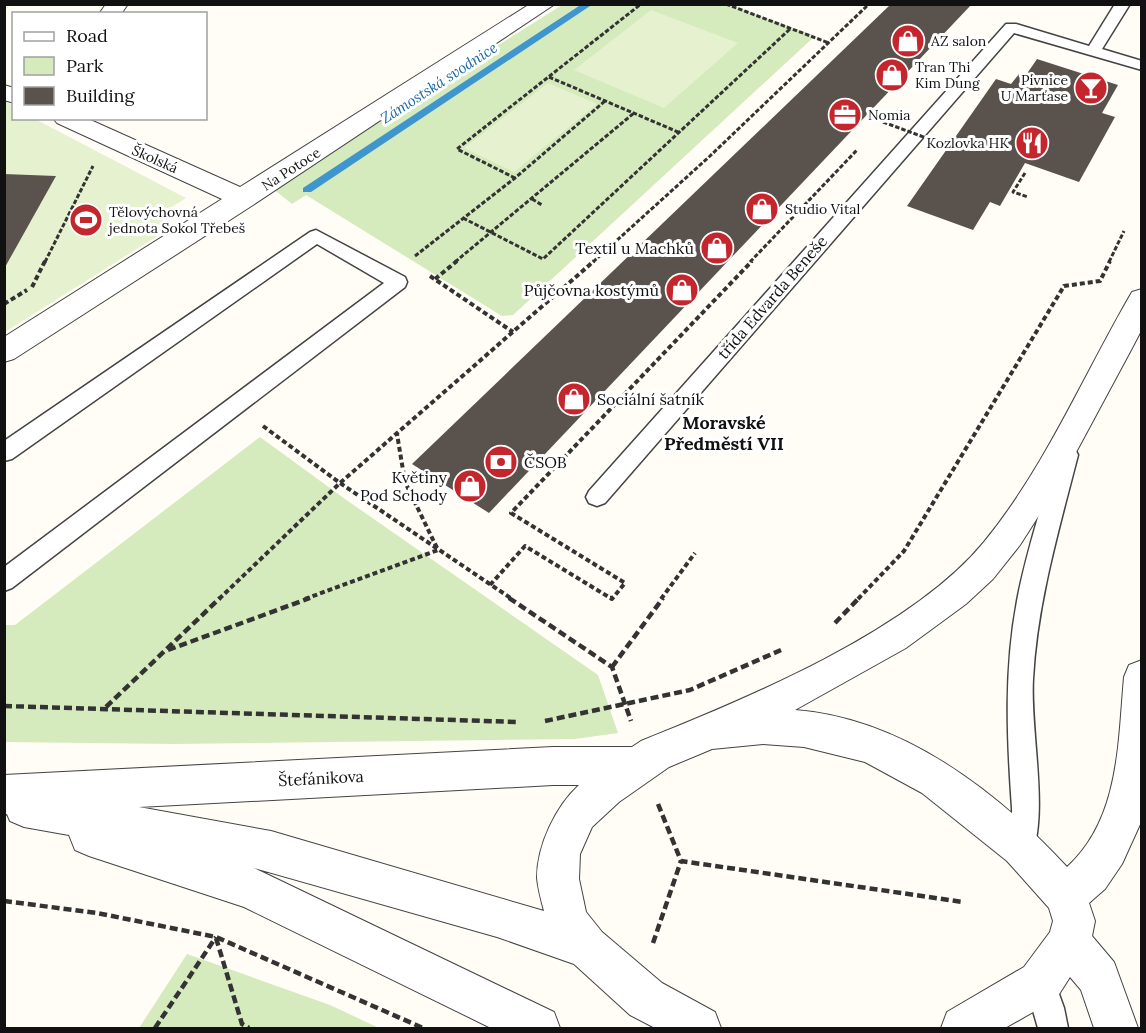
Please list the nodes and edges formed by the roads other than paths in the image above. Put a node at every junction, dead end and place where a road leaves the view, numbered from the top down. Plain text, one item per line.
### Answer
1 (545, 4) edge
2 (1123, 4) edge
3 (1093, 52) junction
4 (1142, 66) edge
5 (69, 120) edge
6 (244, 199) junction
7 (1142, 299) edge
8 (4, 351) edge
9 (1070, 441) junction
10 (4, 453) edge
11 (597, 497) dead end
12 (4, 581) edge
13 (1141, 690) edge
14 (711, 731) junction
15 (647, 783) junction
16 (4, 795) edge
17 (4, 803) edge
18 (4, 809) edge
19 (1021, 847) junction
20 (1066, 897) junction
21 (1069, 942) junction
22 (587, 947) junction
23 (1040, 983) junction
24 (693, 1027) edge
25 (538, 1029) edge
26 (963, 1029) edge
27 (1053, 1029) edge
28 (1116, 1029) edge

1 - 6 street, Na Potoce
2 - 3 lane
3 - 4 lane, třída Edvarda Beneše
3 - 11 lane, třída Edvarda Beneše
5 - 6 street, Školská
6 - 8 street, Na Potoce
7 - 9 street
9 - 14 street
9 - 19 lane
10 - 12 lane
13 - 20 street
14 - 15 street
14 - 19 street
15 - 16 street, Štefánikova
15 - 22 street
17 - 22 street
18 - 25 street
19 - 20 street
20 - 21 street
21 - 23 street
21 - 28 street
22 - 24 street
23 - 26 street
23 - 27 lane

